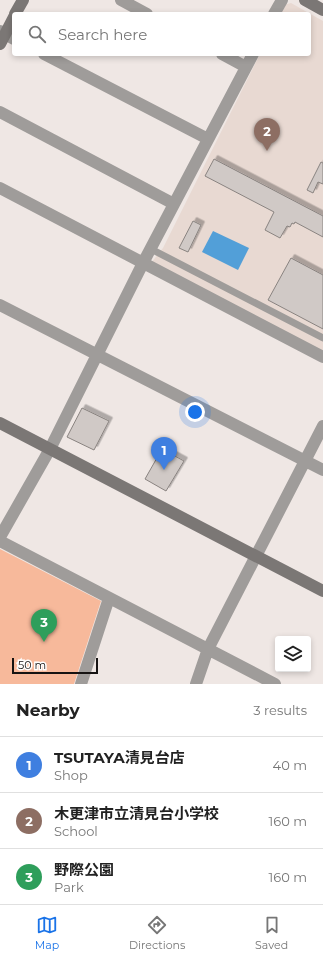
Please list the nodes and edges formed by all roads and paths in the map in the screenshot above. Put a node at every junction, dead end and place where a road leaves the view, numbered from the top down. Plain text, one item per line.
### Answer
1 (23, 0) edge
2 (121, 0) edge
3 (282, 0) edge
4 (305, 0) edge
5 (323, 10) edge
6 (17, 12) edge
7 (143, 12) edge
8 (275, 12) edge
9 (12, 21) edge
10 (5, 37) edge
11 (48, 56) edge
12 (226, 56) edge
13 (252, 56) edge
14 (246, 67) junction
15 (0, 112) edge
16 (208, 140) junction
17 (0, 188) edge
18 (174, 204) junction
19 (151, 249) junction
20 (143, 263) junction
21 (0, 305) edge
22 (323, 338) edge
23 (97, 355) junction
24 (323, 357) edge
25 (0, 423) edge
26 (323, 426) edge
27 (50, 449) junction
28 (305, 461) junction
29 (323, 470) edge
30 (0, 536) edge
31 (0, 541) edge
32 (256, 556) junction
33 (323, 591) edge
34 (108, 598) junction
35 (208, 649) junction
36 (81, 684) edge
37 (196, 684) edge
38 (275, 684) edge

1 - 6 street
2 - 7 street
3 - 8 street
4 - 5 street
9 - 10 street
11 - 16 street
12 - 14 street
13 - 14 street
14 - 16 street
15 - 18 street
16 - 18 street
17 - 20 street
18 - 19 street
19 - 20 street
19 - 22 lane
20 - 23 street
20 - 24 street
21 - 23 street
23 - 27 street
23 - 28 street
25 - 27 street
26 - 28 street
27 - 30 street
27 - 32 street
28 - 29 street
28 - 32 street
31 - 34 street
32 - 33 street
32 - 35 street
34 - 35 street
34 - 36 street
35 - 37 street
35 - 38 street

